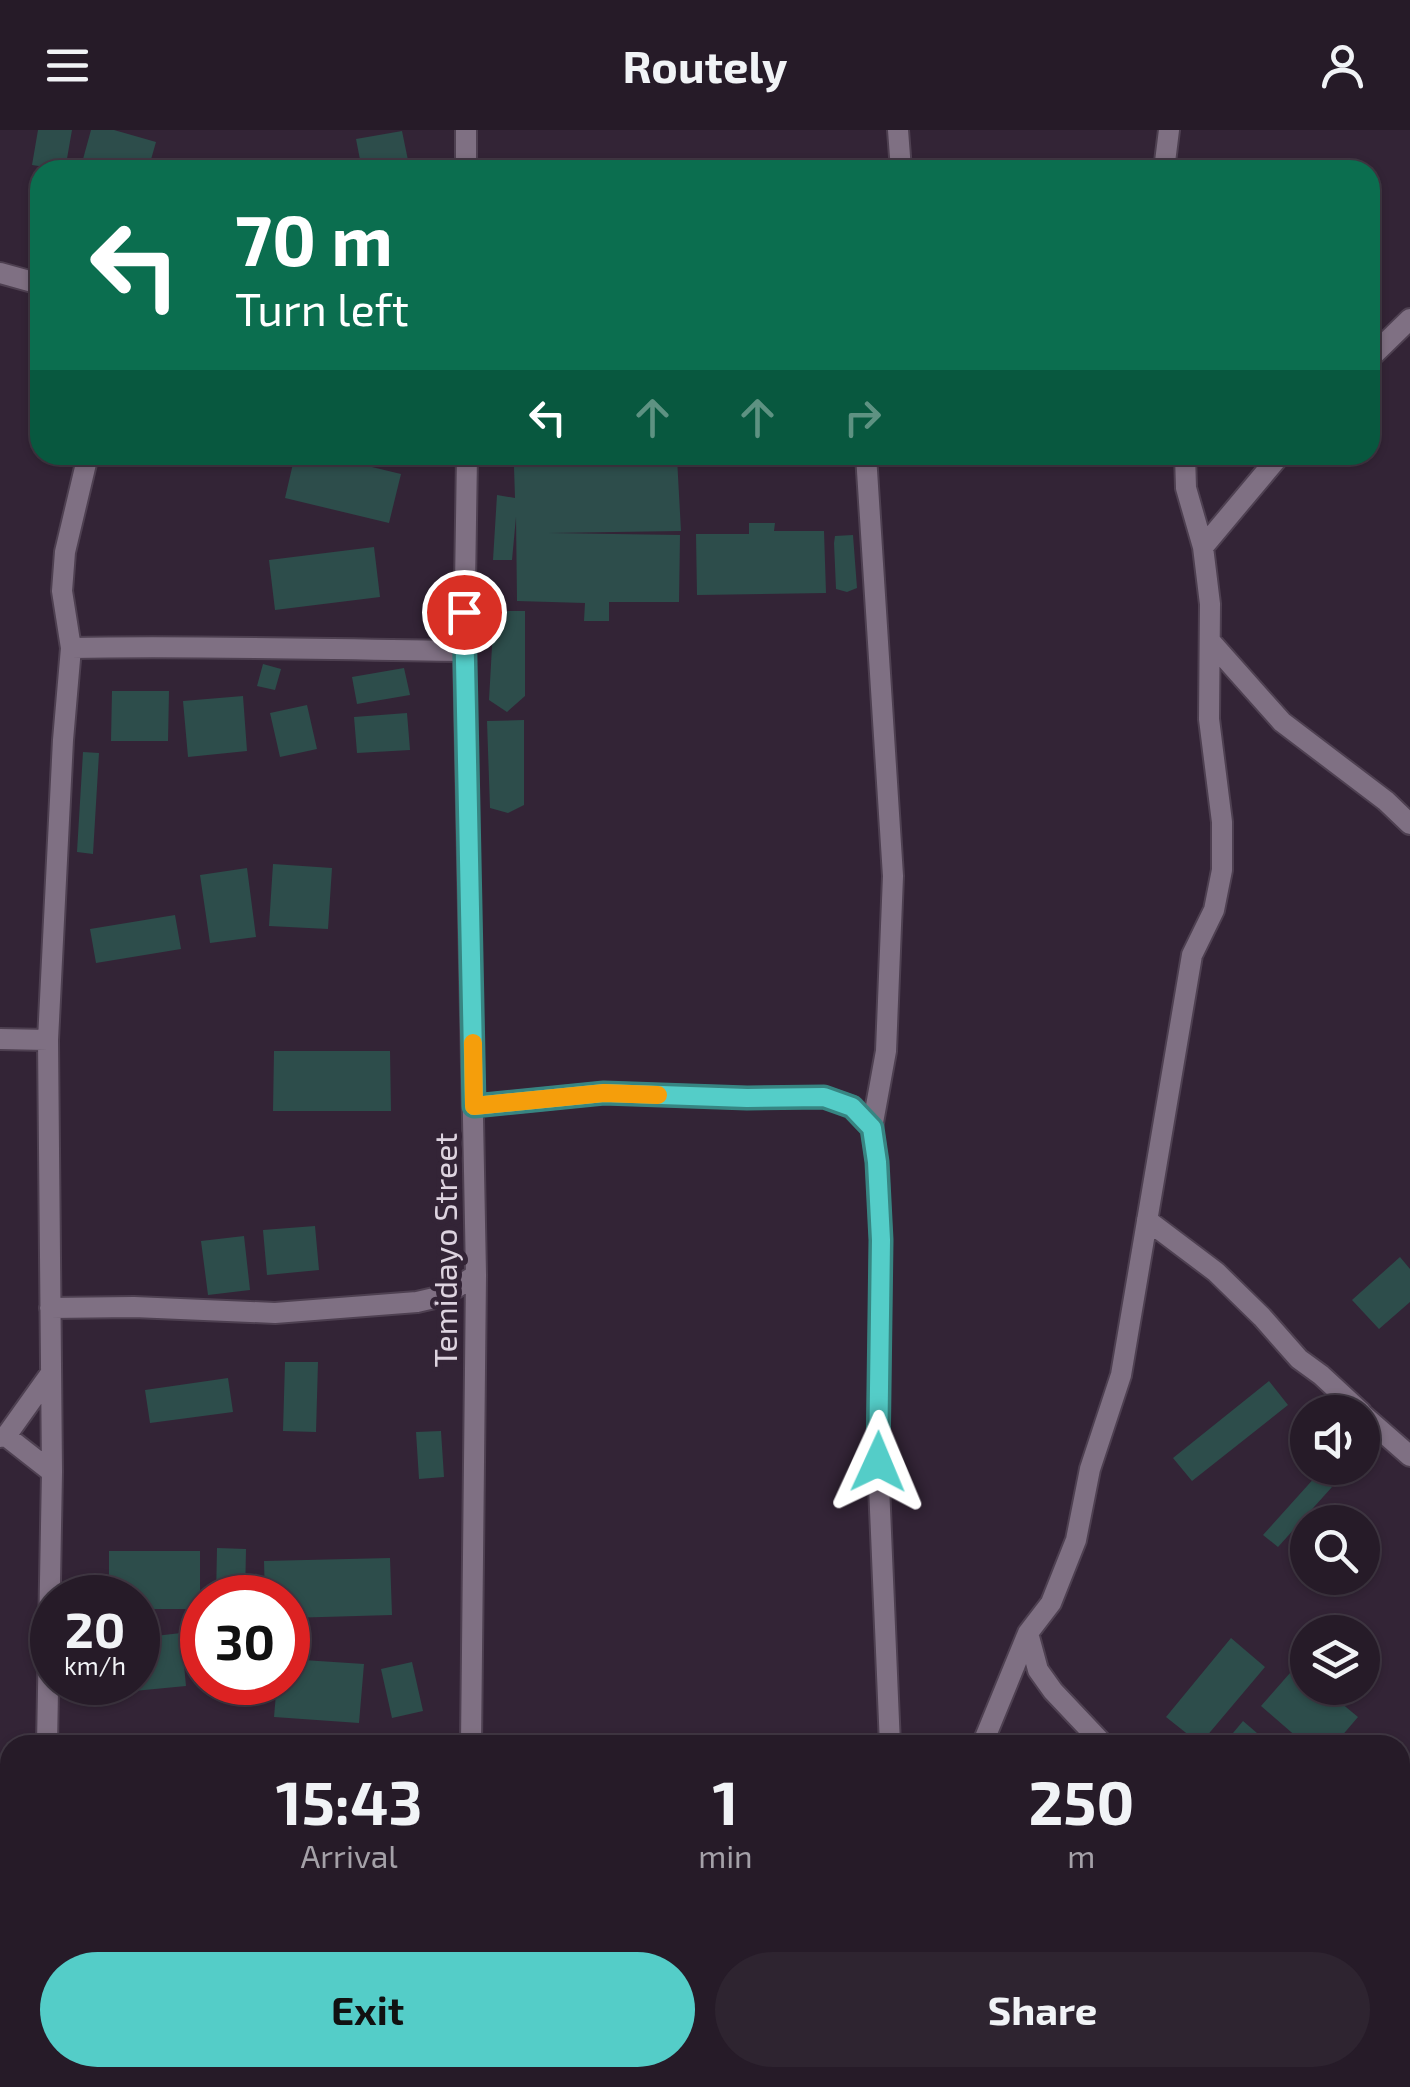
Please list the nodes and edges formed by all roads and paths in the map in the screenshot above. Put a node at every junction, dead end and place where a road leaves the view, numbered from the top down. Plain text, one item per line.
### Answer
1 (466, 130) edge
2 (898, 130) edge
3 (1169, 130) edge
4 (466, 160) edge
5 (901, 160) edge
6 (1165, 160) edge
7 (0, 272) edge
8 (30, 281) edge
9 (1410, 319) edge
10 (1380, 348) edge
11 (86, 465) edge
12 (467, 465) edge
13 (867, 465) edge
14 (1185, 465) edge
15 (1272, 465) edge
16 (1203, 547) junction
17 (1210, 641) junction
18 (70, 648) junction
19 (464, 650) junction
20 (1410, 824) edge
21 (0, 1039) edge
22 (48, 1040) junction
23 (474, 1106) junction
24 (872, 1128) junction
25 (1147, 1220) junction
26 (476, 1276) junction
27 (50, 1308) junction
28 (50, 1373) junction
29 (1343, 1395) edge
30 (1380, 1429) edge
31 (3, 1436) edge
32 (1410, 1456) edge
33 (52, 1472) junction
34 (1028, 1633) junction
35 (47, 1735) edge
36 (471, 1735) edge
37 (890, 1735) edge
38 (986, 1735) edge
39 (1095, 1735) edge

1 - 4 street
2 - 5 street
3 - 6 street
7 - 8 street
9 - 10 street
11 - 18 street
12 - 19 street, Temidayo Street
13 - 24 street
14 - 16 street
15 - 16 street
16 - 17 street
17 - 20 street
17 - 25 street
18 - 19 street
18 - 22 street
19 - 23 street, Temidayo Street
21 - 22 street
22 - 27 street
23 - 24 street
23 - 26 street, Temidayo Street
24 - 37 street
25 - 29 street
25 - 34 street
26 - 27 street
26 - 36 street, Temidayo Street
27 - 28 street
28 - 31 street
28 - 33 street
30 - 32 street
31 - 33 street
33 - 35 street
34 - 38 street
34 - 39 street

